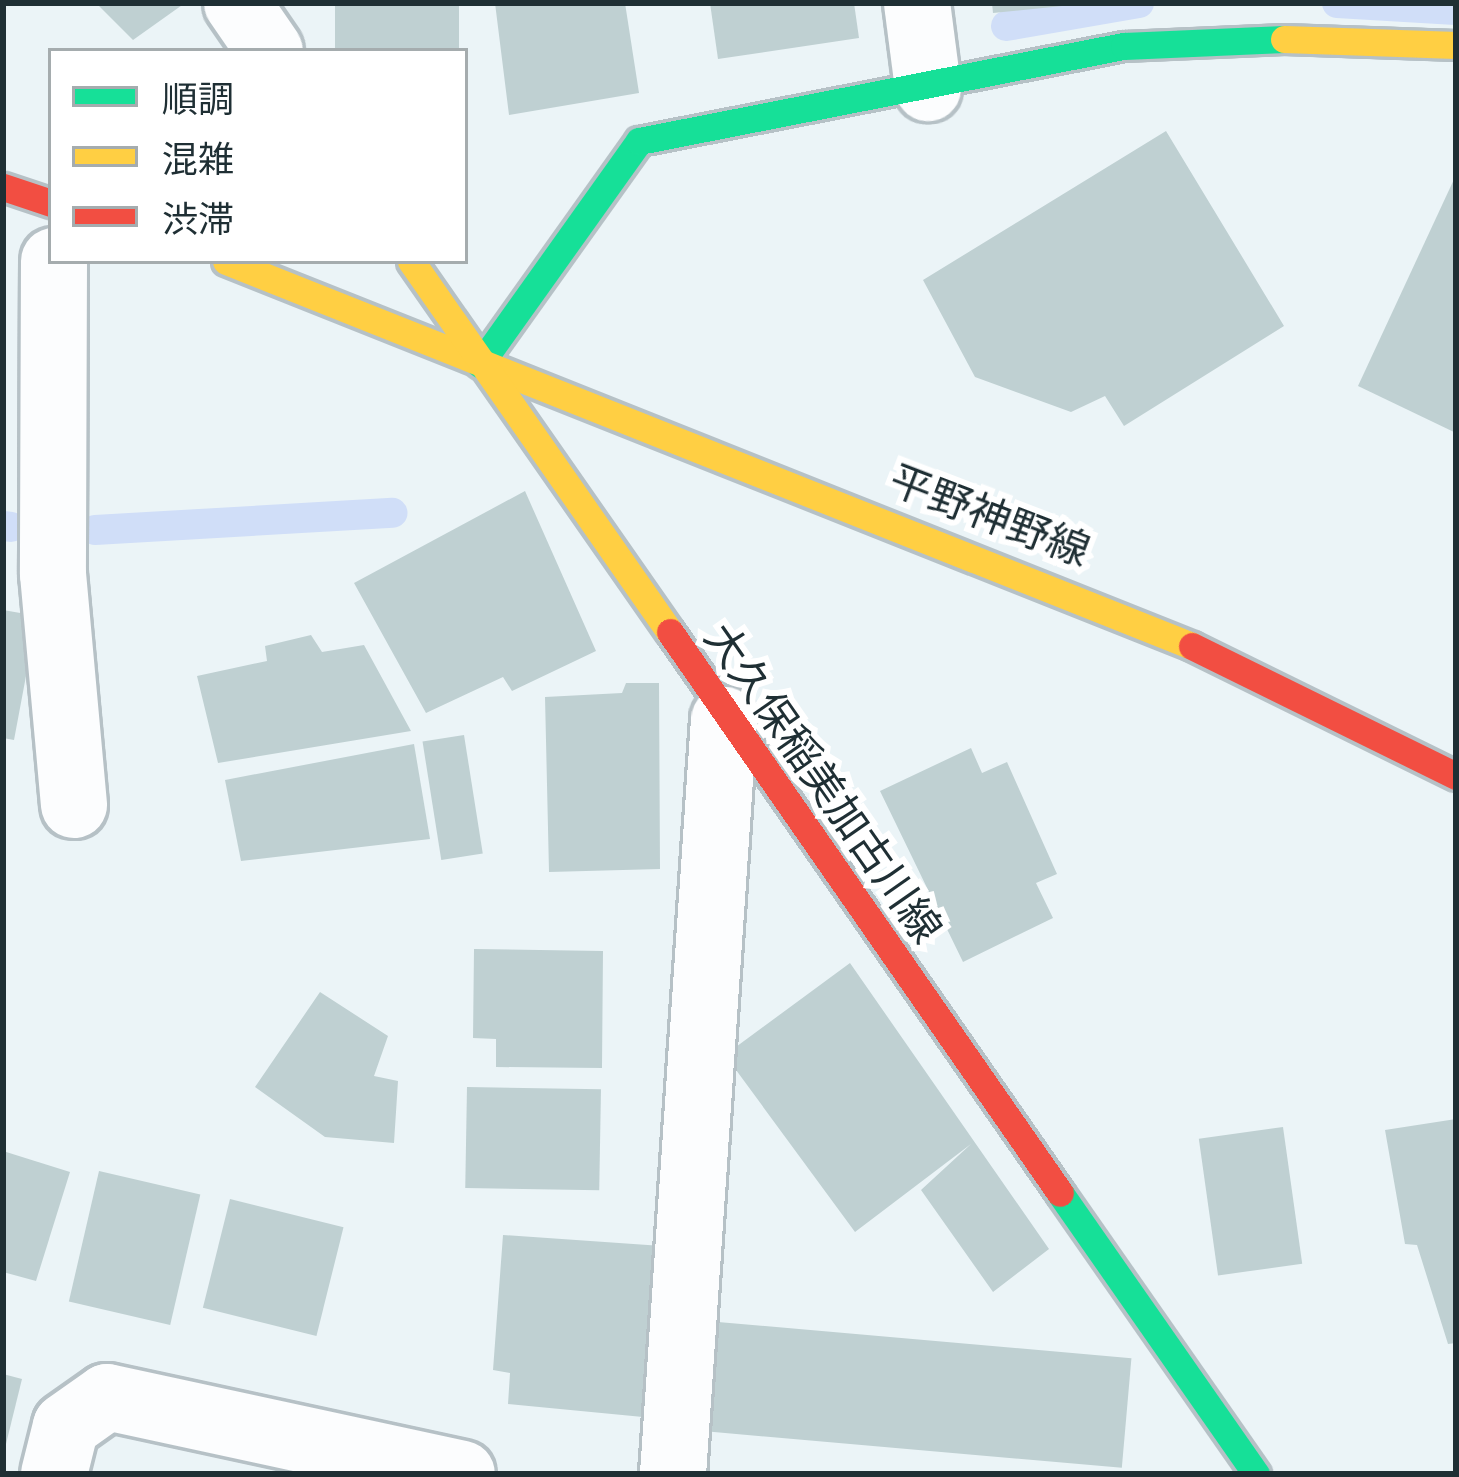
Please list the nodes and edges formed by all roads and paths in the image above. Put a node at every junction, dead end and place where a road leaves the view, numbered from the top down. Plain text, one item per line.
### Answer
1 (237, 3) edge
2 (917, 3) edge
3 (1216, 22) edge
4 (1456, 45) edge
5 (268, 48) edge
6 (928, 88) junction
7 (3, 188) edge
8 (48, 201) edge
9 (54, 264) edge
10 (233, 264) edge
11 (413, 264) edge
12 (480, 364) junction
13 (28, 572) edge
14 (724, 720) junction
15 (1456, 776) edge
16 (74, 805) dead end
17 (54, 1474) edge
18 (462, 1474) edge
19 (673, 1474) edge
20 (1256, 1474) edge

1 - 5 street
2 - 6 street
3 - 4 street
3 - 6 street
6 - 12 street
7 - 8 street
9 - 13 street
10 - 12 street
11 - 12 street, 大久保稲美加古川線
12 - 14 street, 大久保稲美加古川線
12 - 15 street, 平野神野線
13 - 16 street
14 - 19 street
14 - 20 street, 大久保稲美加古川線
17 - 18 street

